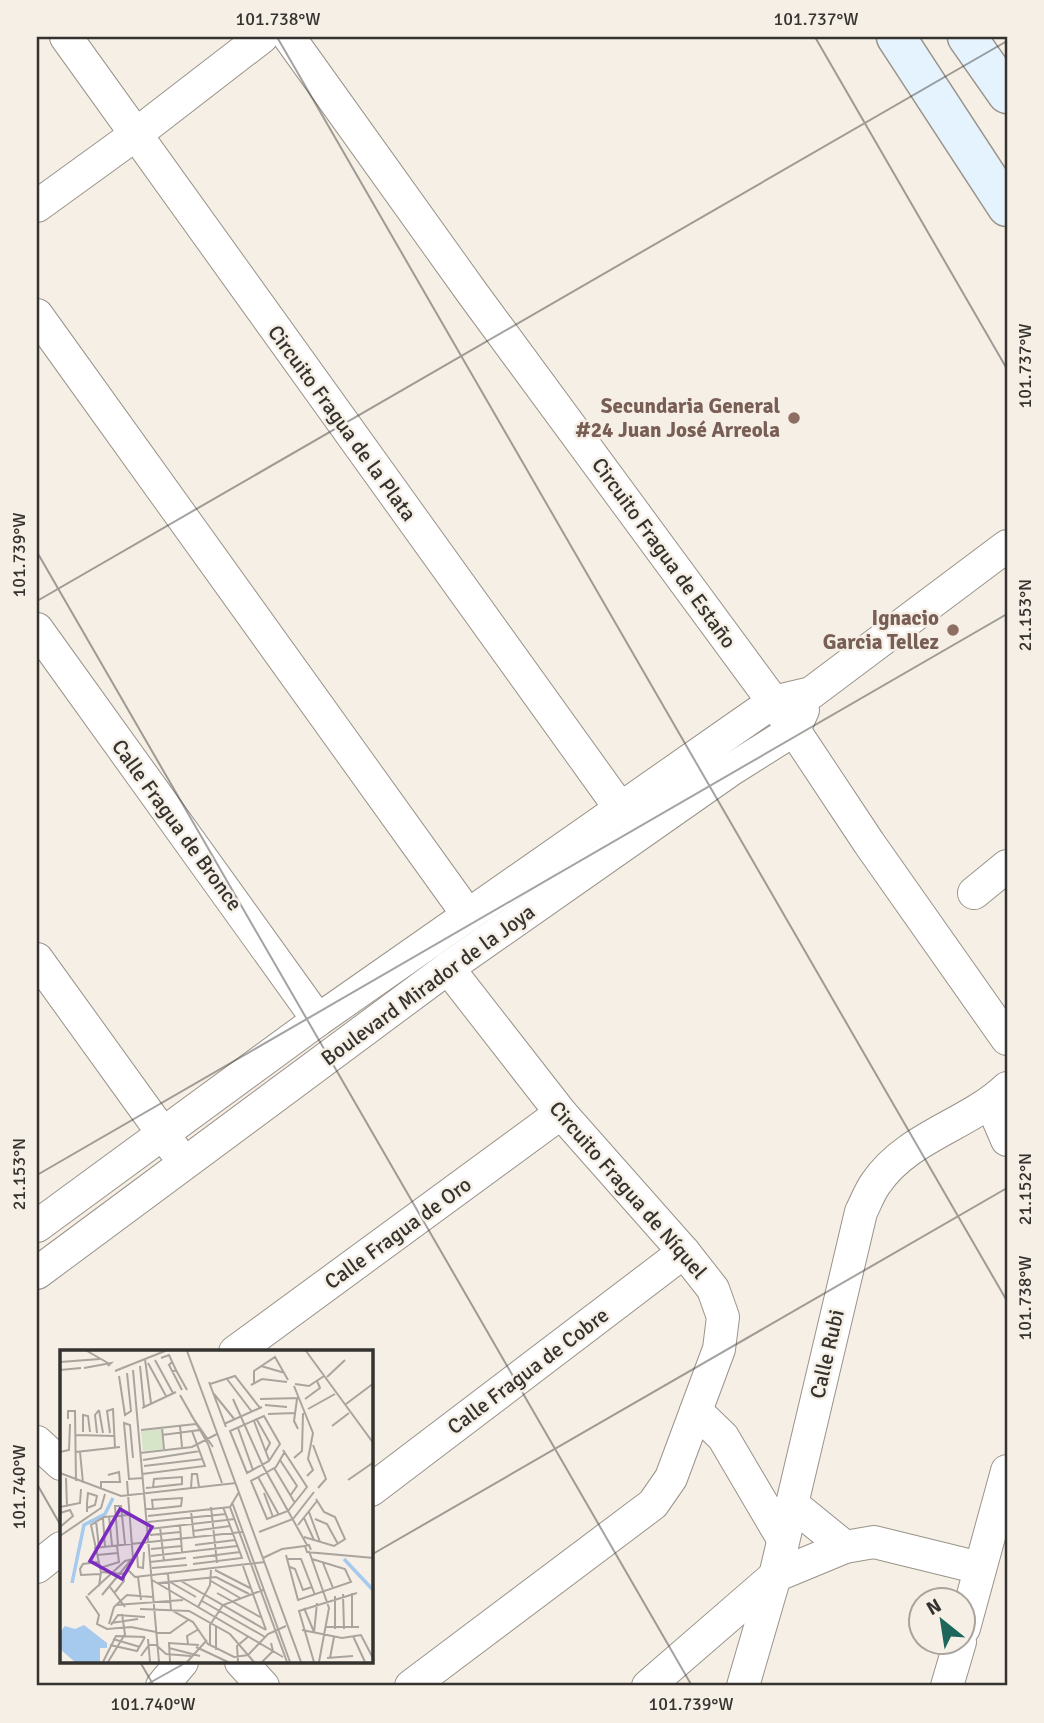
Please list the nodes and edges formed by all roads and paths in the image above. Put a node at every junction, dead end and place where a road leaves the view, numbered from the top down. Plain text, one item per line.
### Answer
1 (66, 37) edge
2 (262, 37) edge
3 (289, 37) edge
4 (896, 37) edge
5 (967, 37) edge
6 (1003, 77) edge
7 (135, 135) junction
8 (37, 206) edge
9 (1007, 207) edge
10 (37, 315) edge
11 (1007, 546) edge
12 (37, 629) edge
13 (811, 693) junction
14 (774, 702) junction
15 (794, 730) junction
16 (620, 808) junction
17 (1007, 866) edge
18 (974, 893) dead end
19 (468, 915) junction
20 (37, 959) edge
21 (448, 968) junction
22 (318, 1020) junction
23 (1007, 1039) edge
24 (999, 1096) edge
25 (561, 1114) junction
26 (163, 1134) junction
27 (1007, 1140) edge
28 (185, 1164) junction
29 (37, 1226) edge
30 (684, 1252) junction
31 (37, 1273) edge
32 (238, 1350) edge
33 (696, 1411) junction
34 (37, 1442) edge
35 (60, 1463) edge
36 (1007, 1471) edge
37 (373, 1488) edge
38 (792, 1504) junction
39 (1000, 1525) edge
40 (783, 1538) junction
41 (845, 1547) junction
42 (60, 1549) edge
43 (37, 1567) edge
44 (980, 1568) junction
45 (775, 1576) junction
46 (975, 1586) edge
47 (956, 1656) edge
48 (243, 1664) edge
49 (263, 1686) edge
50 (411, 1686) edge
51 (648, 1686) edge
52 (743, 1686) edge
53 (947, 1686) edge

1 - 7 street, Circuito Fragua de la Plata
2 - 7 street
3 - 14 street, Circuito Fragua de Estaño
4 - 9 street
5 - 6 street
7 - 8 street
7 - 16 street, Circuito Fragua de la Plata
10 - 19 street
11 - 13 street, Boulevard Mirador de la Joya
12 - 22 street, Calle Fragua de Bronce
13 - 14 street, Boulevard Mirador de la Joya
13 - 15 street, Boulevard Mirador de la Joya
14 - 15 street, Circuito Fragua de Estaño
14 - 16 street, Boulevard Mirador de la Joya
15 - 21 street, Boulevard Mirador de la Joya
15 - 23 street, Circuito Fragua de Estaño
16 - 19 street, Boulevard Mirador de la Joya
17 - 18 street
19 - 22 street, Boulevard Mirador de la Joya
20 - 26 street
21 - 25 street, Circuito Fragua de Níquel
21 - 28 street, Boulevard Mirador de la Joya
22 - 26 street, Boulevard Mirador de la Joya
24 - 27 street
24 - 38 street, Calle Rubi
25 - 30 street, Circuito Fragua de Níquel
25 - 32 street, Calle Fragua de Oro
26 - 28 street
26 - 29 street, Boulevard Mirador de la Joya
28 - 31 street, Boulevard Mirador de la Joya
30 - 33 street, Circuito Fragua de Níquel
30 - 37 street, Calle Fragua de Cobre
33 - 40 street
33 - 50 street, Circuito Fragua de Níquel
34 - 35 street
36 - 39 street
38 - 40 street, Calle Rubi
38 - 41 street
39 - 44 street
40 - 45 street, Calle Rubi
41 - 44 street
41 - 45 street
42 - 43 street
44 - 46 street
45 - 51 street
45 - 52 street, Calle Rubi
47 - 53 street
48 - 49 street

